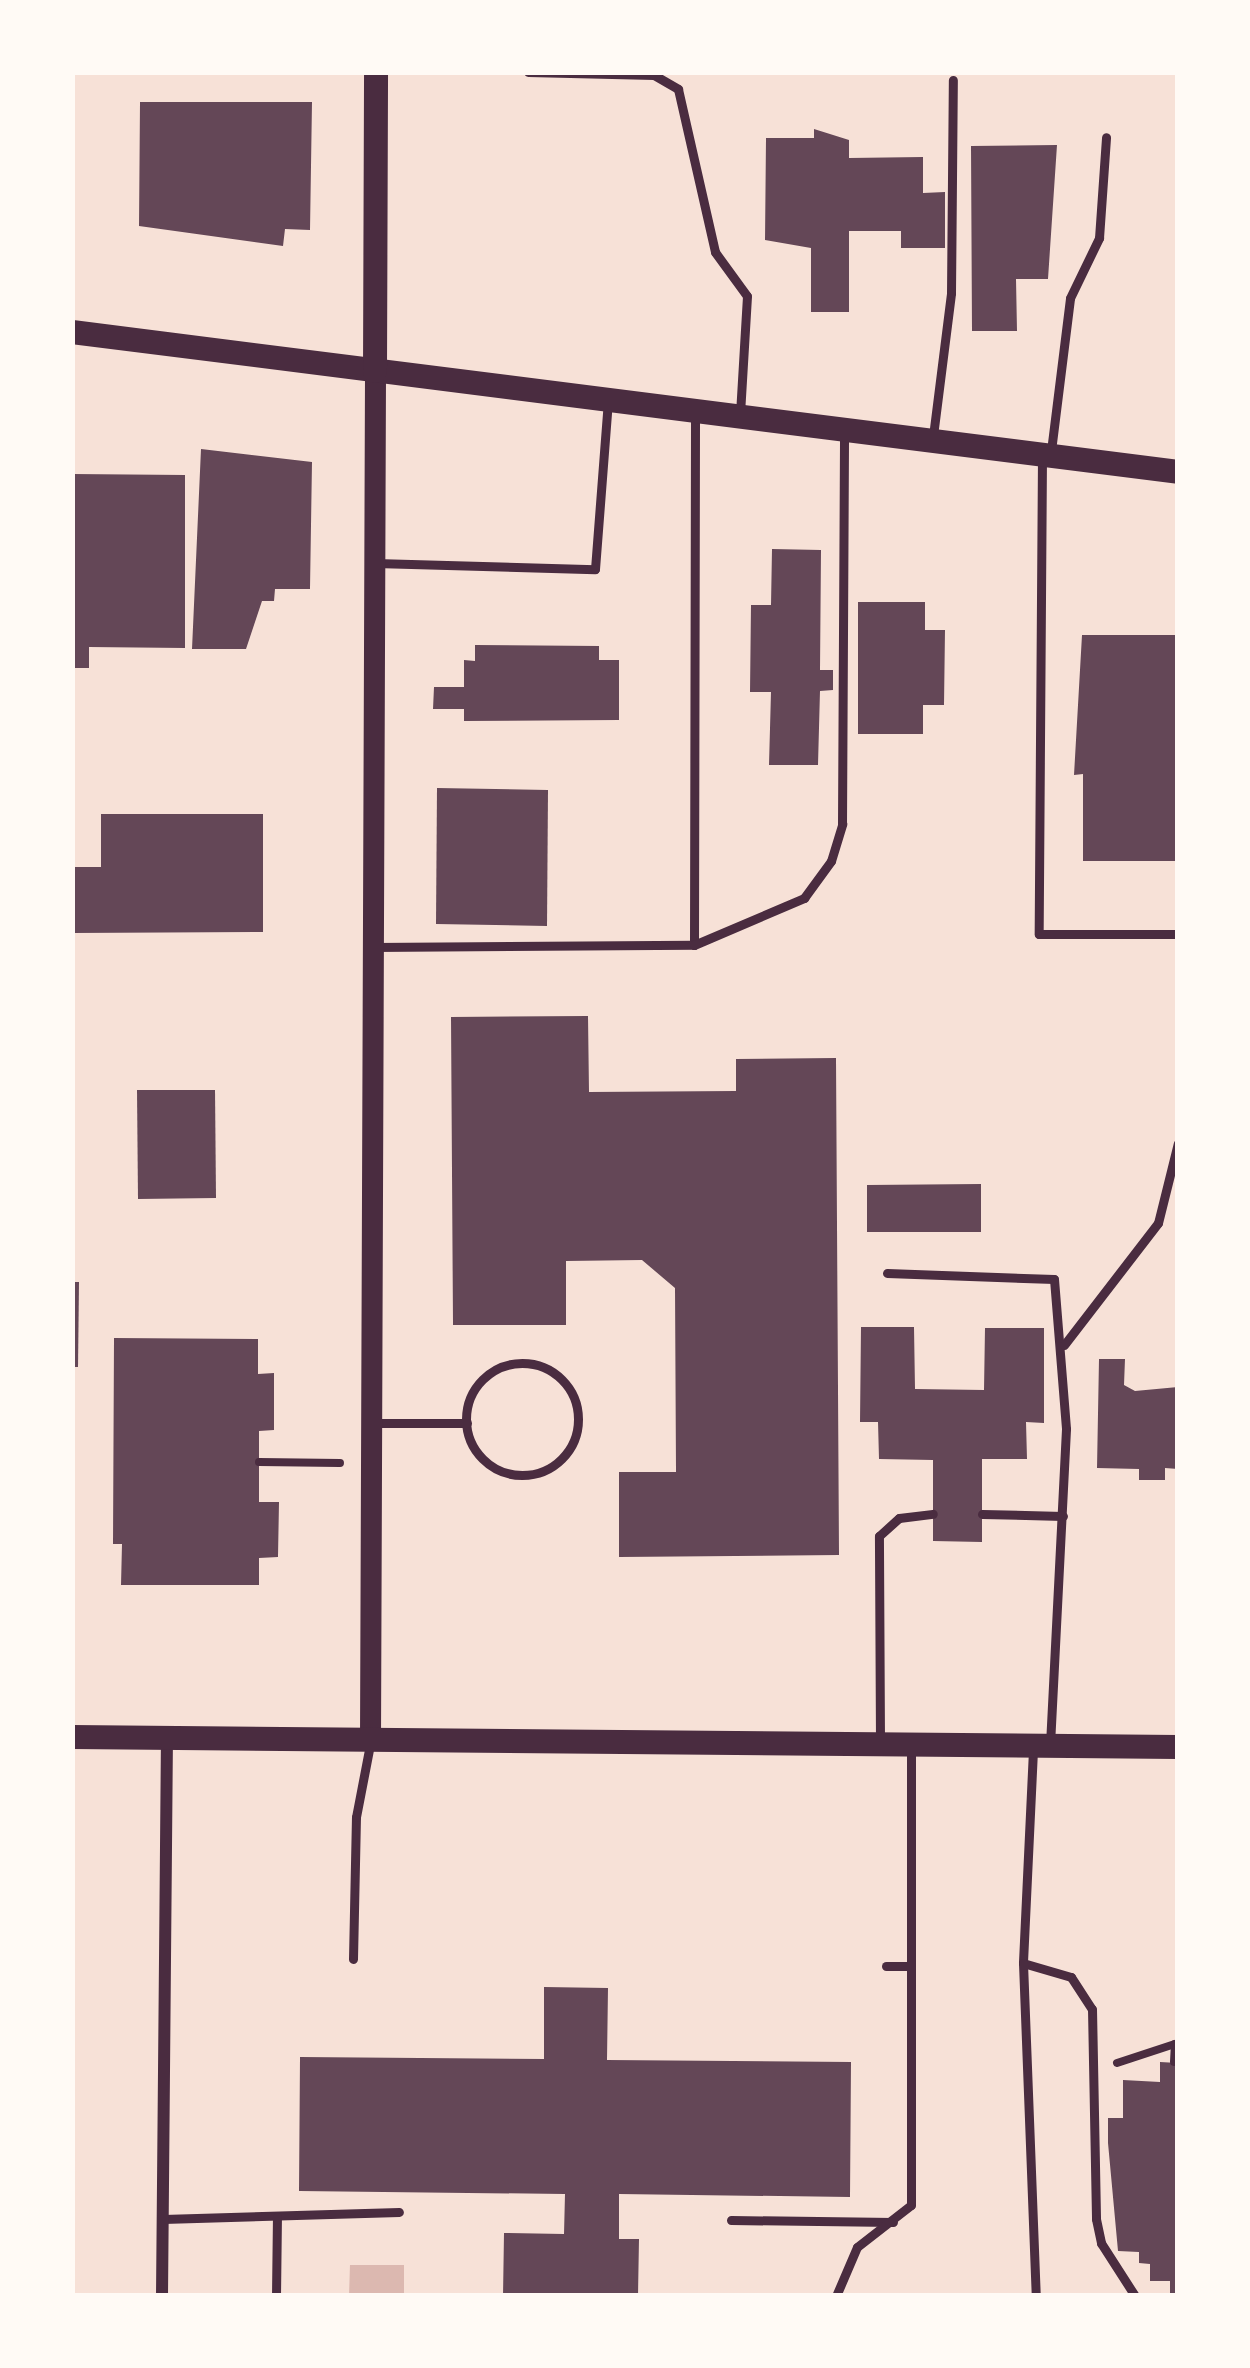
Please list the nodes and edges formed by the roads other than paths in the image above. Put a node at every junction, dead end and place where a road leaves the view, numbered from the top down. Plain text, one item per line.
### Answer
1 (376, 72) edge
2 (528, 72) edge
3 (953, 80) dead end
4 (1106, 137) dead end
5 (72, 332) edge
6 (375, 371) junction
7 (608, 400) junction
8 (695, 411) junction
9 (740, 417) junction
10 (844, 430) junction
11 (932, 441) junction
12 (1046, 456) junction
13 (1178, 472) edge
14 (375, 563) junction
15 (1178, 934) edge
16 (694, 945) junction
17 (374, 946) junction
18 (1178, 1143) edge
19 (887, 1273) dead end
20 (1064, 1345) junction
21 (372, 1423) junction
22 (466, 1424) junction
23 (933, 1514) dead end
24 (982, 1514) dead end
25 (1063, 1516) junction
26 (72, 1737) edge
27 (167, 1739) junction
28 (370, 1741) junction
29 (880, 1744) junction
30 (910, 1745) junction
31 (1041, 1746) junction
32 (1178, 1747) edge
33 (353, 1960) dead end
34 (1023, 1963) junction
35 (886, 1966) dead end
36 (908, 1966) junction
37 (400, 2212) dead end
38 (277, 2217) junction
39 (163, 2219) junction
40 (731, 2220) dead end
41 (893, 2222) junction
42 (162, 2296) edge
43 (276, 2296) edge
44 (836, 2296) edge
45 (1036, 2296) edge
46 (1135, 2296) edge

1 - 6 main road
2 - 9 lane
3 - 11 lane
4 - 12 lane
5 - 6 main road
6 - 7 main road
6 - 14 street
7 - 8 main road
7 - 14 lane
8 - 9 main road
8 - 16 lane
9 - 10 main road
10 - 11 main road
10 - 16 lane
11 - 12 main road
12 - 13 main road
12 - 15 lane
14 - 17 street
16 - 17 lane
17 - 21 street
18 - 20 lane
19 - 20 lane
20 - 25 lane
21 - 22 lane
21 - 28 street
22 - 22 lane
23 - 29 lane
24 - 25 lane
25 - 31 lane
26 - 27 main road
27 - 28 main road
27 - 39 street
28 - 29 main road
28 - 33 lane
29 - 30 main road
30 - 31 main road
30 - 36 lane
31 - 32 main road
31 - 34 lane
34 - 45 lane
34 - 46 lane
35 - 36 lane
36 - 41 lane
37 - 38 lane
38 - 39 lane
38 - 43 lane
39 - 42 street
40 - 41 lane
41 - 44 lane

